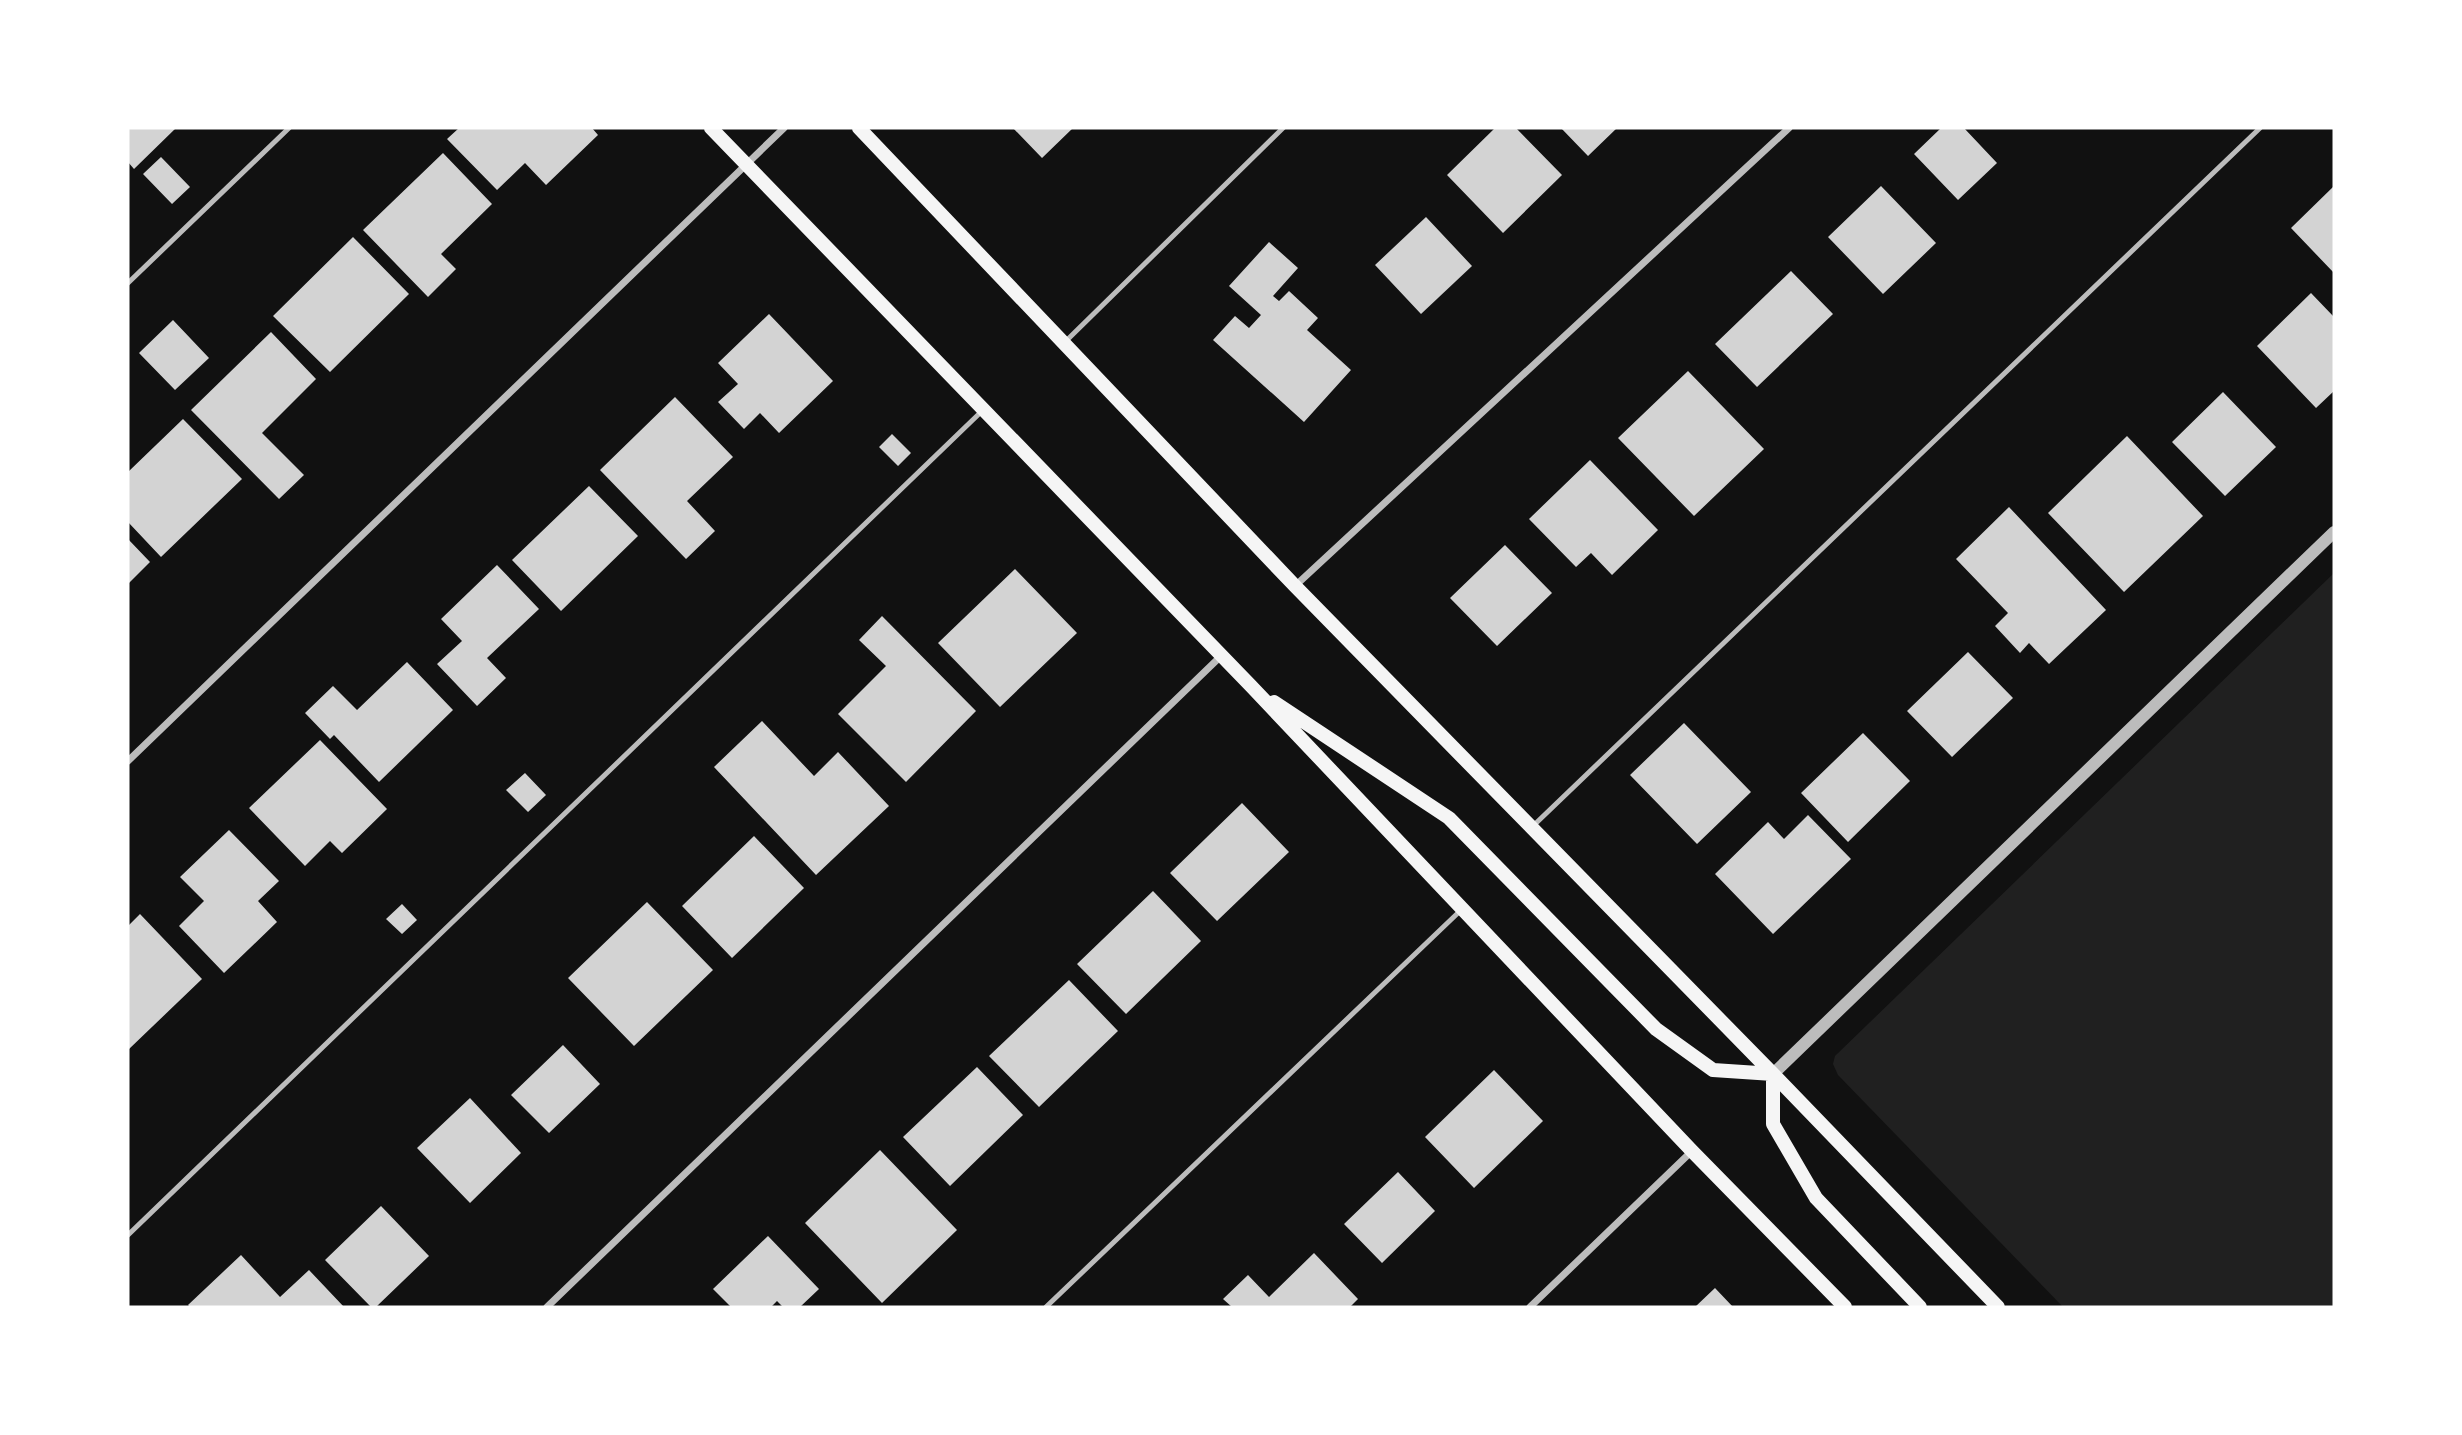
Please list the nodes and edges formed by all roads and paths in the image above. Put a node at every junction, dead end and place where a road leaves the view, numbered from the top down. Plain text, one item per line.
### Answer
1 (289, 128) edge
2 (711, 128) edge
3 (784, 128) edge
4 (859, 128) edge
5 (1283, 128) edge
6 (1789, 128) edge
7 (2260, 128) edge
8 (746, 164) junction
9 (128, 283) edge
10 (1063, 343) junction
11 (984, 410) junction
12 (2334, 532) edge
13 (1294, 586) junction
14 (1222, 656) junction
15 (1251, 686) junction
16 (128, 761) edge
17 (1531, 827) junction
18 (1462, 909) junction
19 (1773, 1073) junction
20 (1692, 1151) junction
21 (128, 1235) edge
22 (547, 1307) edge
23 (1046, 1307) edge
24 (1530, 1307) edge
25 (1845, 1307) edge
26 (1920, 1307) edge
27 (1998, 1307) edge

1 - 9 lane
2 - 8 main road
3 - 8 street
4 - 10 main road
5 - 10 lane
6 - 13 street
7 - 17 lane
8 - 11 main road
8 - 16 street
10 - 13 main road
11 - 14 main road
11 - 21 lane
12 - 19 street
13 - 17 main road
14 - 15 main road
14 - 22 street
15 - 18 main road
15 - 19 main road
17 - 19 main road
18 - 20 main road
18 - 23 lane
19 - 26 main road
19 - 27 main road
20 - 24 street
20 - 25 main road

